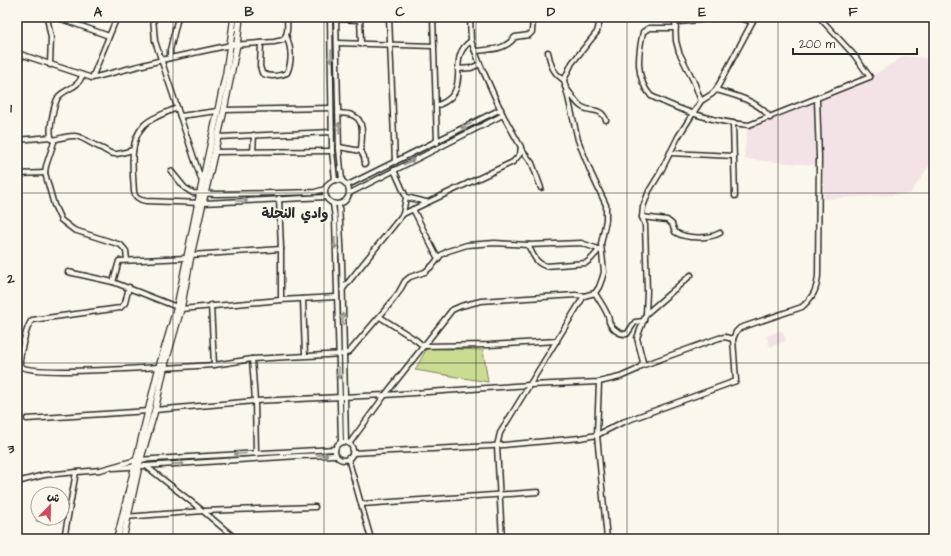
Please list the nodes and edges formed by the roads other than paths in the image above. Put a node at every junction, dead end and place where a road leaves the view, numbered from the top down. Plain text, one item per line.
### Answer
1 (47, 17) edge
2 (56, 17) edge
3 (117, 17) edge
4 (153, 17) edge
5 (178, 17) edge
6 (234, 17) edge
7 (240, 17) edge
8 (286, 17) edge
9 (330, 17) edge
10 (389, 17) edge
11 (433, 17) edge
12 (470, 17) edge
13 (533, 17) edge
14 (601, 17) edge
15 (754, 17) edge
16 (819, 17) edge
17 (336, 18) edge
18 (360, 18) edge
19 (711, 18) edge
20 (676, 19) edge
21 (752, 22) junction
22 (676, 28) junction
23 (286, 35) junction
24 (109, 36) junction
25 (471, 41) junction
26 (261, 43) junction
27 (337, 43) junction
28 (234, 44) junction
29 (361, 44) junction
30 (390, 45) junction
31 (434, 46) junction
32 (475, 51) junction
33 (548, 52) dead end
34 (17, 53) edge
35 (22, 55) junction
36 (170, 58) junction
37 (161, 60) junction
38 (480, 64) junction
39 (50, 65) junction
40 (17, 66) edge
41 (458, 68) junction
42 (82, 76) junction
43 (92, 78) junction
44 (564, 80) junction
45 (565, 87) junction
46 (716, 90) junction
47 (817, 99) junction
48 (701, 101) junction
49 (436, 106) junction
50 (177, 108) junction
51 (331, 108) junction
52 (501, 109) junction
53 (221, 111) junction
54 (338, 113) junction
55 (503, 115) junction
56 (693, 115) junction
57 (180, 116) junction
58 (770, 118) junction
59 (606, 120) dead end
60 (733, 124) junction
61 (332, 132) junction
62 (254, 135) junction
63 (218, 137) junction
64 (52, 138) junction
65 (17, 140) edge
66 (437, 141) junction
67 (339, 147) junction
68 (438, 147) junction
69 (521, 149) junction
70 (133, 150) junction
71 (332, 150) junction
72 (360, 151) junction
73 (214, 152) junction
74 (253, 152) junction
75 (670, 152) junction
76 (734, 156) junction
77 (395, 162) junction
78 (365, 164) dead end
79 (333, 166) junction
80 (340, 166) junction
81 (394, 170) junction
82 (171, 171) dead end
83 (17, 174) edge
84 (45, 174) junction
85 (335, 180) junction
86 (342, 180) junction
87 (202, 183) junction
88 (348, 185) junction
89 (541, 188) dead end
90 (325, 189) junction
91 (202, 193) junction
92 (350, 193) junction
93 (279, 194) junction
94 (735, 196) dead end
95 (326, 197) junction
96 (406, 197) junction
97 (279, 199) junction
98 (426, 202) junction
99 (200, 203) junction
100 (333, 204) junction
101 (339, 204) junction
102 (413, 209) junction
103 (403, 214) junction
104 (642, 217) junction
105 (720, 233) dead end
106 (528, 245) junction
107 (282, 249) junction
108 (600, 250) junction
109 (189, 257) junction
110 (438, 259) junction
111 (127, 260) junction
112 (68, 272) dead end
113 (691, 275) dead end
114 (113, 282) junction
115 (129, 287) junction
116 (342, 290) junction
117 (595, 292) junction
118 (584, 296) junction
119 (336, 297) junction
120 (303, 299) junction
121 (281, 300) junction
122 (211, 305) junction
123 (179, 308) junction
124 (646, 314) junction
125 (380, 317) junction
126 (644, 321) junction
127 (733, 339) junction
128 (557, 341) junction
129 (423, 346) junction
130 (338, 354) junction
131 (344, 354) junction
132 (305, 355) junction
133 (252, 359) junction
134 (214, 365) junction
135 (641, 366) junction
136 (161, 368) junction
137 (599, 382) junction
138 (530, 385) junction
139 (385, 395) junction
140 (339, 396) junction
141 (345, 396) junction
142 (255, 401) junction
143 (152, 411) junction
144 (27, 419) dead end
145 (598, 435) junction
146 (345, 443) junction
147 (497, 446) junction
148 (335, 448) junction
149 (298, 450) junction
150 (256, 452) junction
151 (352, 453) junction
152 (336, 455) junction
153 (298, 456) junction
154 (256, 458) junction
155 (348, 458) junction
156 (139, 464) junction
157 (76, 472) junction
158 (17, 482) edge
159 (538, 492) dead end
160 (498, 496) junction
161 (362, 504) junction
162 (314, 507) dead end
163 (203, 511) junction
164 (125, 516) junction
165 (64, 539) edge
166 (117, 539) edge
167 (123, 539) edge
168 (236, 539) edge
169 (371, 539) edge
170 (502, 539) edge
171 (607, 539) edge

1 - 39 street
2 - 24 street
3 - 24 street
4 - 37 street
5 - 36 street
6 - 28 main road
7 - 28 main road
8 - 23 street
9 -> 51 street
10 - 30 street
11 - 31 street
12 - 25 street
13 - 32 street
14 - 44 street
15 - 21 street
16 - 47 street
17 - 18 street
17 - 27 street
18 - 29 street
19 - 20 street
19 - 21 street
20 - 22 street
21 - 46 street
22 - 48 street
22 - 56 street
23 - 26 street
23 - 26 street
24 - 43 street
25 - 32 street
25 - 41 street
26 - 28 street
27 - 29 street
27 - 54 street
28 - 36 street
28 - 53 main road
29 - 30 street
30 - 31 street
30 - 77 street
31 - 49 street
32 - 38 street
33 - 44 street
34 - 35 street
35 - 39 street
35 - 40 street
36 - 37 street
37 - 43 street
37 - 50 street
38 - 41 street
38 - 52 street
39 - 42 street
41 - 49 street
42 - 43 street
42 - 64 street
44 - 45 street
45 - 59 street
45 - 108 street
46 - 48 street
46 - 58 street
47 - 58 street
47 - 127 street
48 - 56 street
49 - 66 street
50 - 57 street
50 - 70 street
51 - 53 street
51 - 61 street
52 - 55 street
52 -> 66 street
53 - 57 street
53 - 63 main road
53 - 87 main road
67 -> 54 street
54 - 72 street
55 - 68 street
55 - 69 street
56 - 60 street
56 - 75 street
57 - 87 street
58 - 60 street
60 - 76 street
61 - 62 street
61 - 71 street
62 - 63 street
62 - 74 street
63 - 73 main road
64 - 65 street
64 - 70 street
64 - 84 street
66 - 68 street
66 - 77 street
67 - 72 street
67 - 80 street
81 -> 68 street
69 - 89 street
69 - 98 street
70 - 99 street
71 - 74 street
71 - 79 street
72 - 78 street
73 - 74 street
73 - 91 main road
75 - 76 street
75 - 104 street
76 - 94 street
77 - 88 street
79 - 80 street
79 - 85 street
80 - 86 street
81 - 92 street
81 - 96 street
82 - 91 street
83 - 84 street
84 - 111 street
85 - 86 street
85 - 90 street
86 - 88 street
87 - 91 main road
88 - 92 street
90 - 93 street
90 - 95 street
91 - 93 street
91 - 99 main road
92 - 101 street
93 - 97 street
95 - 97 street
95 - 100 street
96 - 98 street
96 - 103 street
99 -> 97 street
97 - 107 street
98 - 102 street
99 - 109 main road
100 - 101 street
100 -> 119 street
101 - 116 street
102 - 103 street
102 - 110 street
103 - 116 street
104 - 105 street
104 - 124 street
106 - 108 street
106 - 108 street
106 - 110 street
107 - 109 street
107 - 121 street
108 - 117 street
109 - 111 street
109 - 123 main road
110 - 125 street
111 - 114 street
112 - 114 street
113 - 124 street
114 - 115 street
115 - 123 street
115 - 136 street
131 -> 116 street
117 - 118 street
117 - 126 street
118 - 128 street
118 - 129 street
119 - 120 street
119 - 130 street
120 - 121 street
120 - 132 street
121 - 122 street
122 - 123 street
122 - 134 street
123 - 136 main road
124 - 126 street
125 - 129 street
125 - 131 street
126 - 135 street
127 - 135 street
127 - 145 street
128 - 129 street
128 - 138 street
129 - 139 street
130 - 131 street
130 - 132 street
130 -> 140 street
131 - 141 street
132 - 133 street
133 - 134 street
133 - 142 street
134 - 136 street
135 - 137 street
136 - 143 main road
137 - 138 street
137 - 145 street
138 - 139 street
138 - 147 street
139 - 141 street
139 - 146 street
140 - 141 street
140 - 142 street
140 - 146 street
141 - 146 street
142 - 143 street
142 - 150 street
143 - 144 street
143 - 156 main road
145 - 147 street
145 - 171 street
146 - 148 street
146 - 151 street
147 - 151 street
147 - 160 street
148 - 149 street
148 - 152 street
149 - 150 street
149 - 153 street
150 - 154 street
150 -> 156 street
151 - 155 street
153 -> 152 street
152 - 155 street
153 - 154 street
156 -> 154 street
155 - 161 street
156 - 157 street
156 - 163 street
156 - 164 main road
157 - 158 street
157 - 165 street
159 - 160 street
160 - 161 street
160 - 170 street
161 - 169 street
162 - 163 street
163 - 164 street
163 - 168 street
164 - 166 main road
164 - 167 main road

